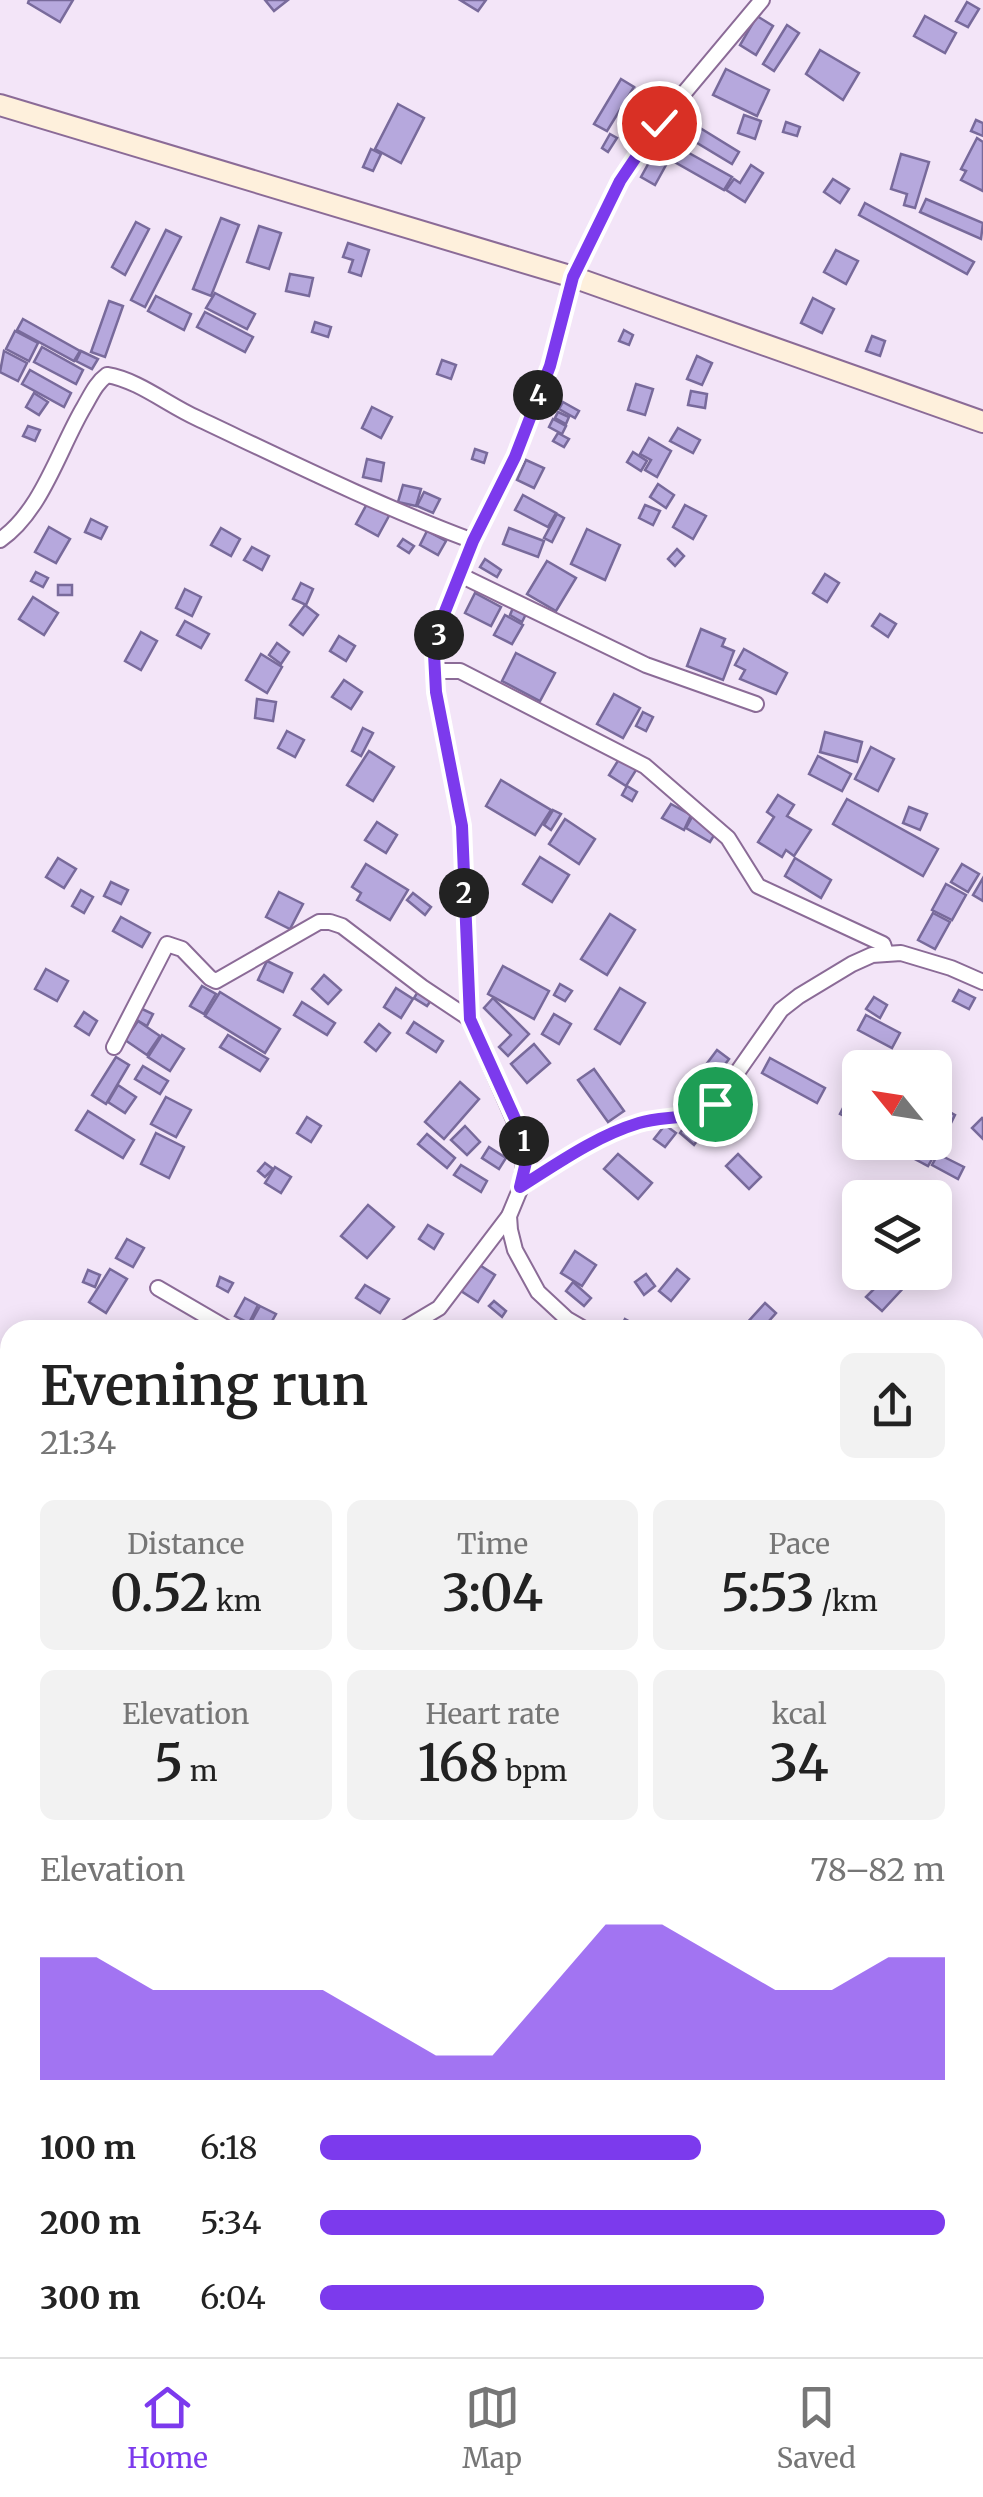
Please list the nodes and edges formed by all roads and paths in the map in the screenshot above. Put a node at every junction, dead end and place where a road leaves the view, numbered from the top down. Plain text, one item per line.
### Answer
1 (762, 0) edge
2 (0, 105) edge
3 (573, 277) junction
4 (983, 422) edge
5 (0, 540) edge
6 (473, 541) junction
7 (460, 575) junction
8 (435, 672) junction
9 (756, 704) dead end
10 (886, 952) junction
11 (983, 982) edge
12 (470, 1019) junction
13 (114, 1047) dead end
14 (520, 1187) junction
15 (509, 1216) junction
16 (158, 1288) dead end
17 (213, 1320) edge
18 (419, 1320) edge
19 (571, 1320) edge

1 - 3 street
2 - 3 main road
3 - 4 main road
3 - 6 street
5 - 6 street
6 - 7 street
7 - 8 street
7 - 9 street
8 - 10 street
8 - 12 street
10 - 11 street
10 - 14 street
12 - 13 street
12 - 14 street
14 - 15 street
15 - 18 street
15 - 19 street
16 - 17 street

